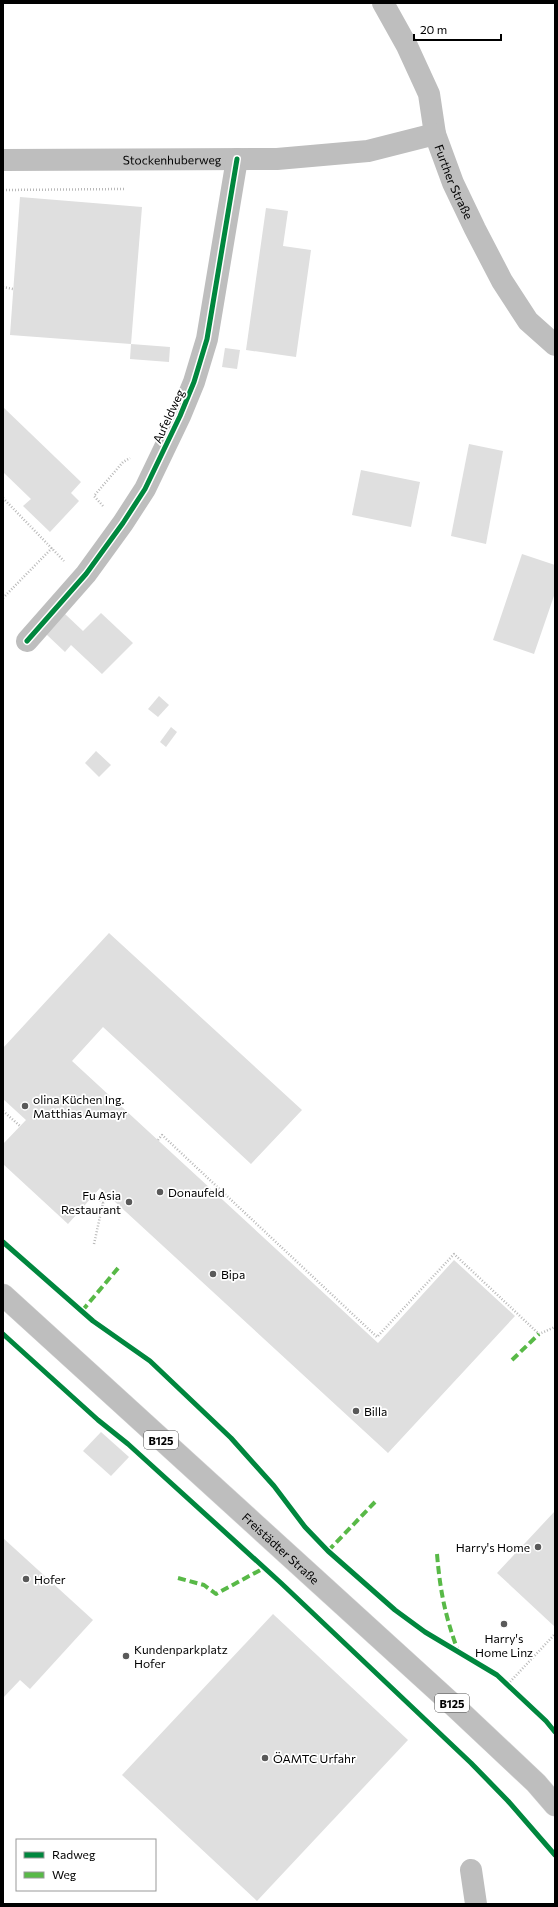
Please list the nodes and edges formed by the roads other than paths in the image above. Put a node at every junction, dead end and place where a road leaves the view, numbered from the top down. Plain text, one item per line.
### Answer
1 (383, 3) edge
2 (435, 134) junction
3 (3, 160) edge
4 (237, 160) junction
5 (555, 345) edge
6 (27, 641) dead end
7 (3, 1295) edge
8 (555, 1805) edge
9 (470, 1870) dead end
10 (476, 1904) edge

1 - 2 street, Further Straße
2 - 4 street, Stockenhuberweg
2 - 5 street, Further Straße
3 - 4 street, Stockenhuberweg
4 - 6 street, Aufeldweg
7 - 8 street, Freistädter Straße / B125
9 - 10 street

